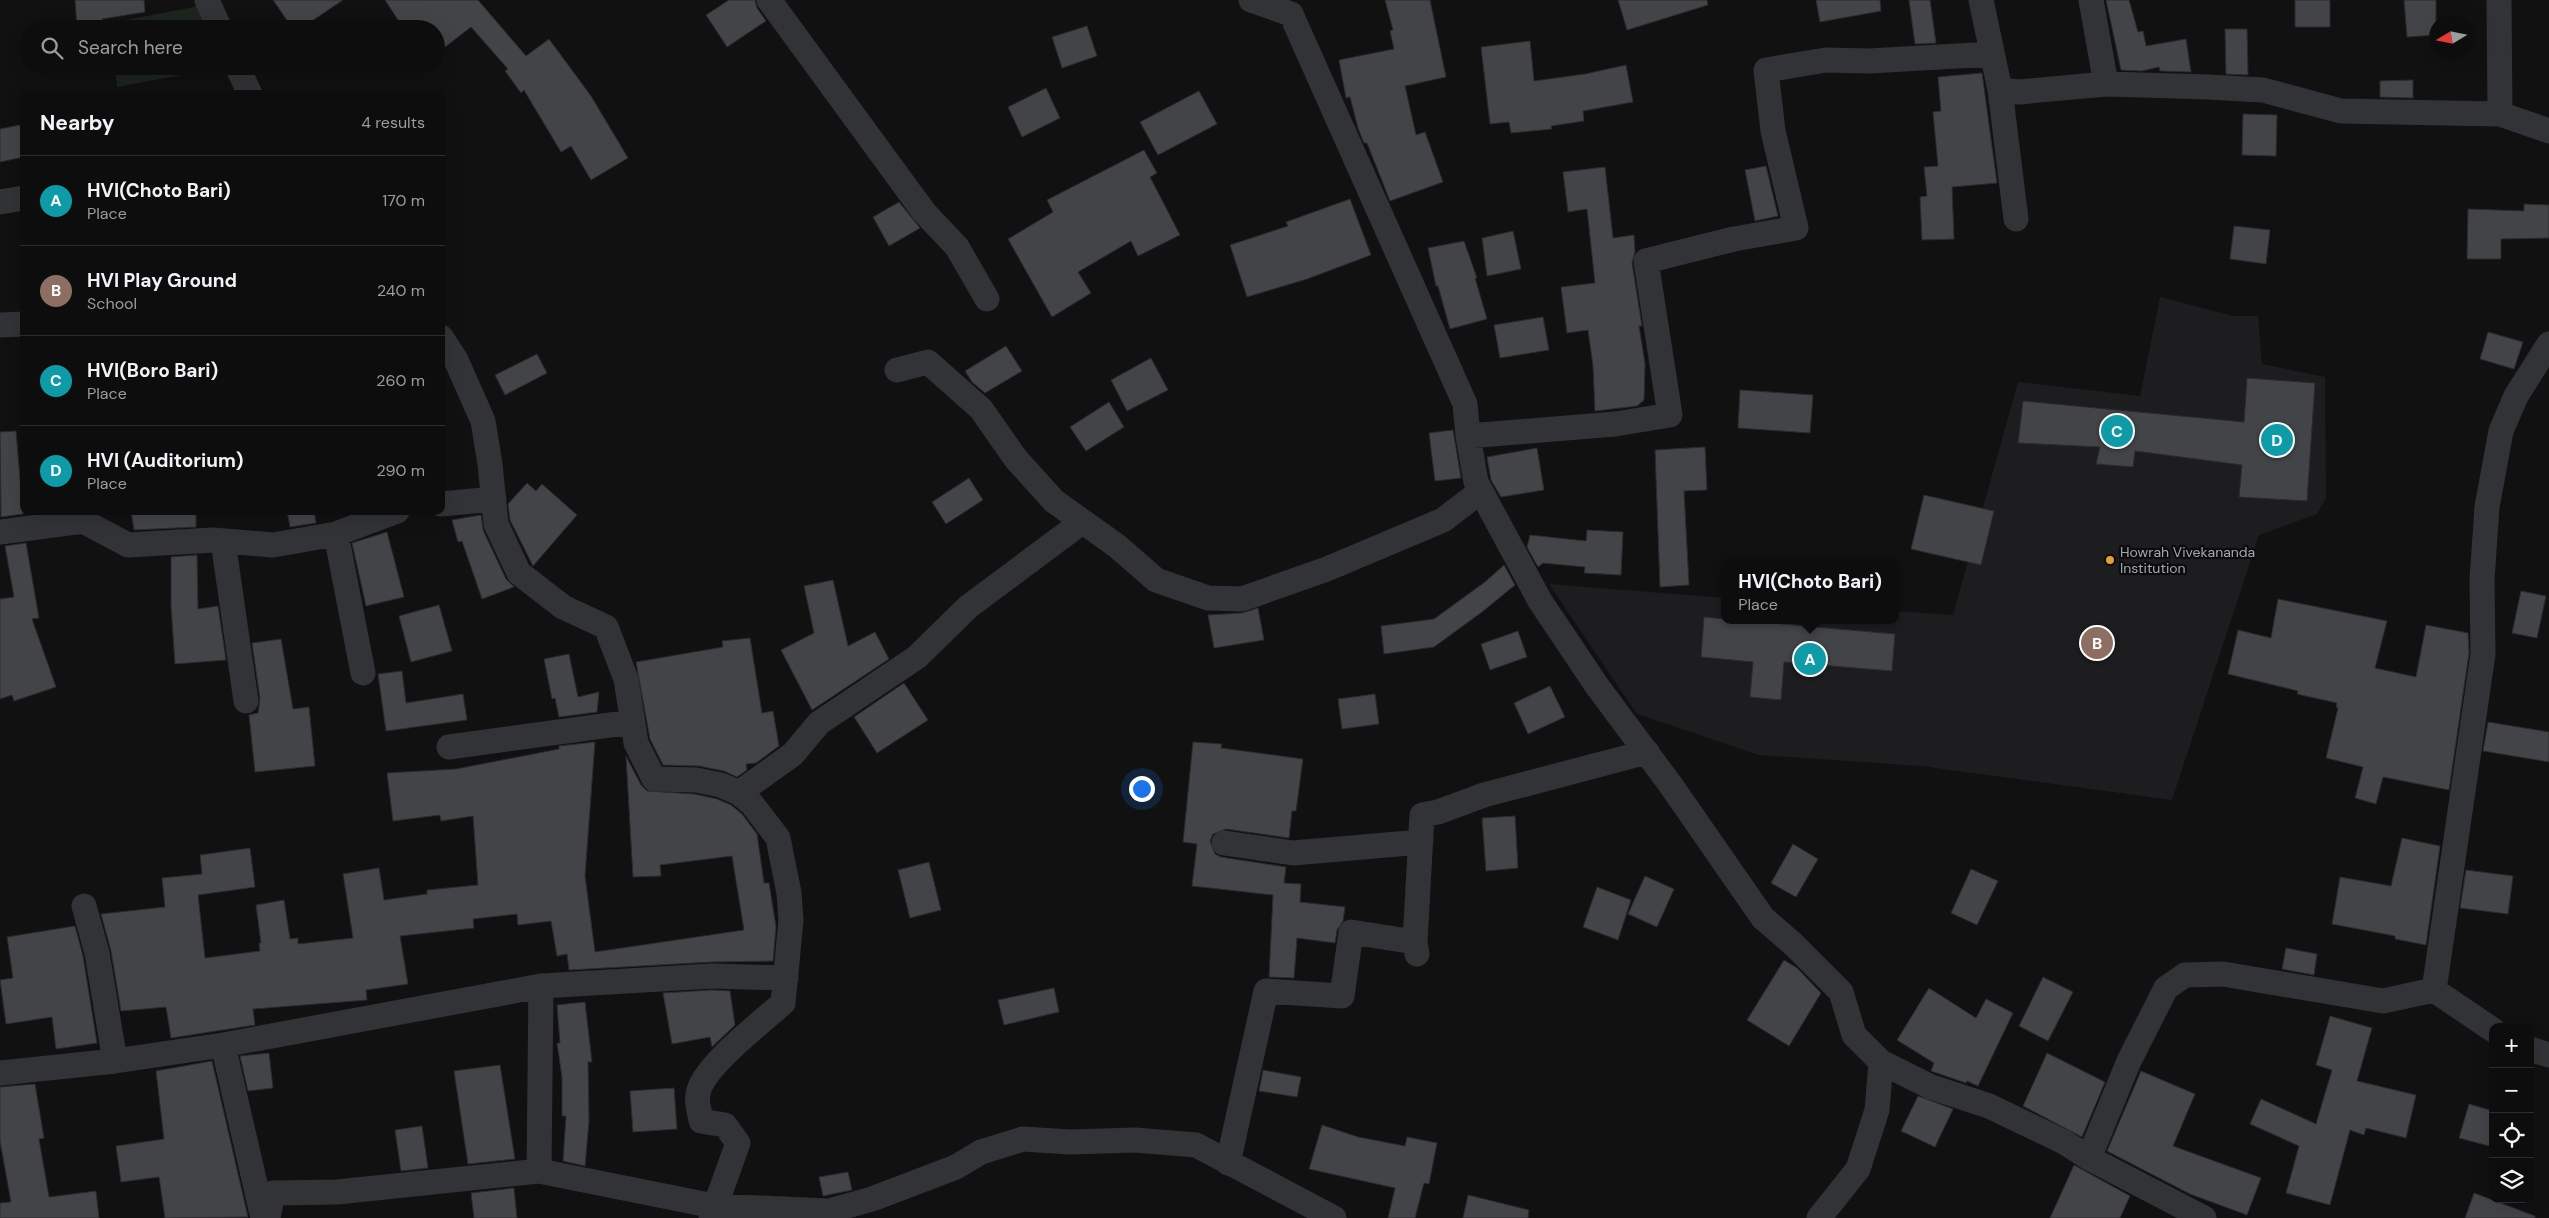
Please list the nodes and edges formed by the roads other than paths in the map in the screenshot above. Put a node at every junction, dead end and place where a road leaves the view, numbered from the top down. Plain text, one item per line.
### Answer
1 (207, 0) edge
2 (769, 0) edge
3 (1251, 0) edge
4 (1981, 0) edge
5 (2091, 0) edge
6 (2499, 0) edge
7 (216, 20) edge
8 (1992, 54) junction
9 (241, 75) edge
10 (2106, 84) junction
11 (248, 90) edge
12 (2000, 90) junction
13 (2500, 114) junction
14 (2549, 131) edge
15 (20, 199) edge
16 (0, 202) edge
17 (2016, 219) dead end
18 (987, 298) dead end
19 (20, 324) edge
20 (0, 325) edge
21 (445, 343) edge
22 (2549, 344) edge
23 (897, 370) dead end
24 (1468, 436) junction
25 (1481, 491) junction
26 (494, 499) junction
27 (445, 504) edge
28 (386, 515) edge
29 (1082, 522) junction
30 (0, 532) edge
31 (336, 534) junction
32 (223, 541) junction
33 (363, 673) dead end
34 (246, 701) dead end
35 (632, 722) junction
36 (449, 747) dead end
37 (1647, 752) junction
38 (739, 793) junction
39 (1224, 842) dead end
40 (1421, 842) junction
41 (84, 906) dead end
42 (786, 978) junction
43 (540, 986) junction
44 (2434, 990) junction
45 (2489, 1027) edge
46 (223, 1045) junction
47 (2534, 1050) edge
48 (2549, 1055) edge
49 (115, 1061) junction
50 (1881, 1062) junction
51 (0, 1073) edge
52 (2089, 1158) junction
53 (1228, 1163) junction
54 (539, 1171) junction
55 (712, 1212) edge
56 (1307, 1212) edge
57 (263, 1218) edge
58 (268, 1218) edge
59 (1334, 1218) edge
60 (1819, 1218) edge
61 (2204, 1218) edge

1 - 7 street
2 - 18 street
3 - 24 street
4 - 8 street
5 - 10 street
6 - 13 street
8 - 12 street
8 - 24 street
9 - 11 street
10 - 12 street
10 - 13 street
12 - 17 street
13 - 14 street
15 - 16 street
19 - 20 street
21 - 26 street
22 - 44 street
23 - 29 street
24 - 25 street
25 - 29 street
25 - 37 street
26 - 27 street
26 - 35 street
28 - 31 street
29 - 38 street
30 - 32 street
31 - 32 street
31 - 33 street
32 - 34 street
35 - 36 street
35 - 38 street
37 - 40 street
37 - 50 street
38 - 42 street
39 - 40 street
40 - 53 street
41 - 49 street
42 - 43 street
42 - 55 street
43 - 46 street
43 - 54 street
44 - 45 street
44 - 52 street
46 - 49 street
46 - 57 street
47 - 48 street
49 - 51 street
50 - 52 street
50 - 60 street
52 - 61 street
53 - 55 street
53 - 56 street
54 - 55 street
54 - 58 street
56 - 59 street

